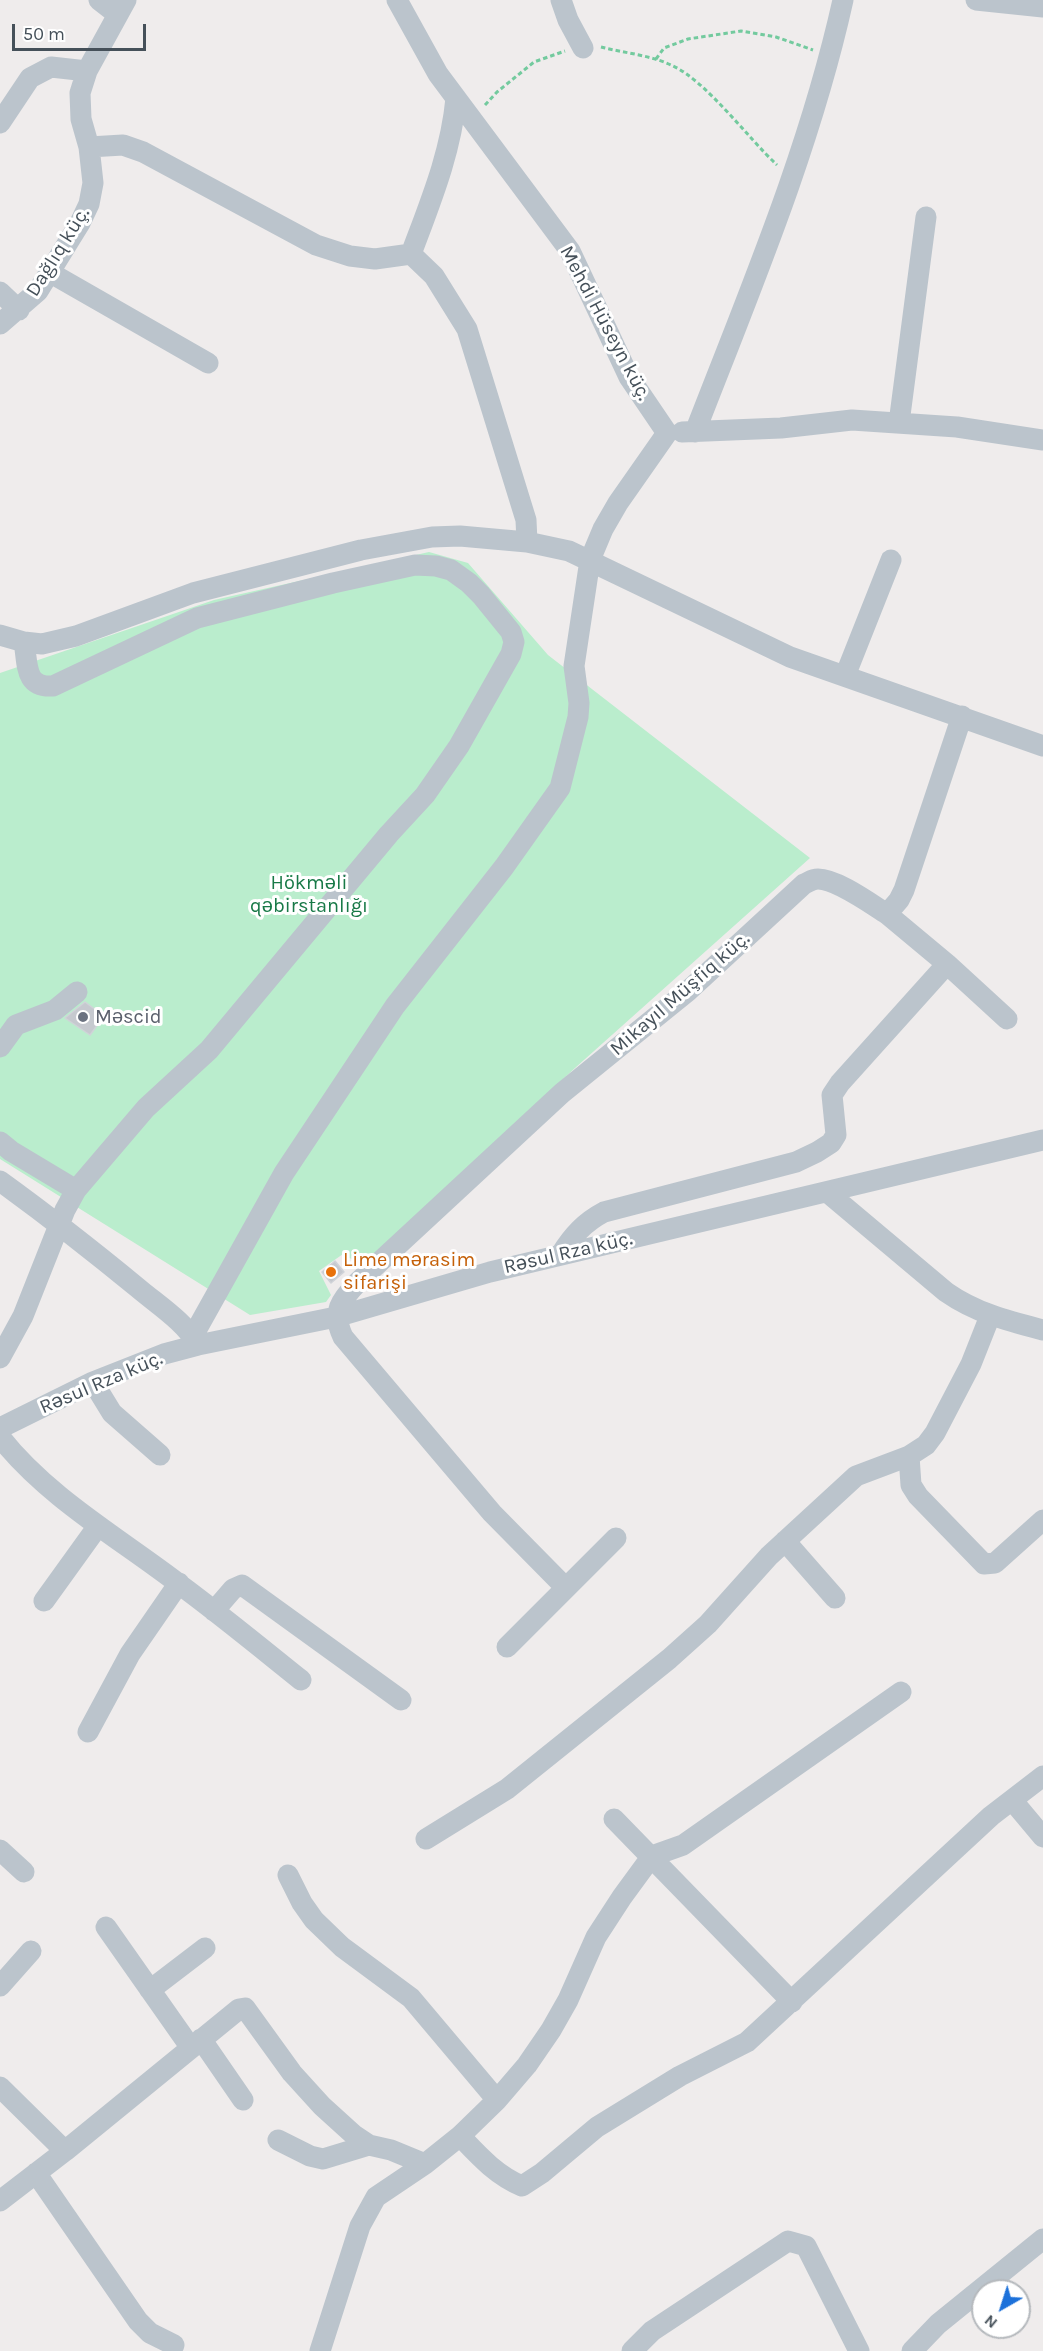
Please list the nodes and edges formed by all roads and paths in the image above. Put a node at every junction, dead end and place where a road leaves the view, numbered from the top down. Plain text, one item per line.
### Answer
1 (99, 0) edge
2 (397, 0) edge
3 (561, 0) edge
4 (843, 0) edge
5 (976, 0) edge
6 (122, 7) edge
7 (1043, 7) edge
8 (584, 48) junction
9 (830, 52) junction
10 (656, 59) junction
11 (87, 71) junction
12 (456, 98) junction
13 (472, 120) junction
14 (0, 123) edge
15 (89, 147) junction
16 (791, 178) junction
17 (926, 217) dead end
18 (411, 254) junction
19 (49, 272) junction
20 (0, 292) edge
21 (19, 310) junction
22 (0, 324) edge
23 (208, 363) dead end
24 (899, 423) junction
25 (694, 432) junction
26 (667, 433) junction
27 (1043, 440) edge
28 (527, 542) junction
29 (590, 560) junction
30 (891, 560) dead end
31 (0, 635) edge
32 (24, 642) junction
33 (845, 676) junction
34 (962, 716) junction
35 (1043, 746) edge
36 (887, 914) junction
37 (948, 963) junction
38 (77, 992) dead end
39 (1007, 1019) dead end
40 (0, 1047) edge
41 (1043, 1140) edge
42 (0, 1142) edge
43 (0, 1181) edge
44 (76, 1190) junction
45 (827, 1192) junction
46 (60, 1224) junction
47 (561, 1254) junction
48 (990, 1316) junction
49 (336, 1317) junction
50 (1043, 1330) edge
51 (195, 1340) junction
52 (0, 1359) edge
53 (93, 1382) junction
54 (0, 1428) edge
55 (0, 1437) edge
56 (160, 1455) dead end
57 (909, 1456) junction
58 (1043, 1520) edge
59 (99, 1526) junction
60 (616, 1538) dead end
61 (785, 1541) junction
62 (179, 1583) junction
63 (565, 1587) junction
64 (835, 1598) dead end
65 (44, 1601) dead end
66 (214, 1611) junction
67 (507, 1647) dead end
68 (301, 1680) dead end
69 (901, 1692) dead end
70 (401, 1700) dead end
71 (88, 1732) dead end
72 (1043, 1776) edge
73 (1012, 1800) junction
74 (614, 1819) dead end
75 (1043, 1837) edge
76 (426, 1839) dead end
77 (0, 1850) edge
78 (652, 1856) junction
79 (24, 1872) dead end
80 (288, 1875) dead end
81 (106, 1927) dead end
82 (205, 1948) dead end
83 (31, 1951) dead end
84 (0, 1986) edge
85 (150, 1989) junction
86 (792, 2002) junction
87 (196, 2044) junction
88 (0, 2087) edge
89 (243, 2100) dead end
90 (497, 2100) junction
91 (460, 2136) junction
92 (278, 2140) dead end
93 (369, 2145) junction
94 (65, 2151) junction
95 (425, 2164) junction
96 (36, 2173) junction
97 (0, 2201) edge
98 (1043, 2239) edge
99 (174, 2345) dead end
100 (320, 2351) edge
101 (632, 2351) edge
102 (860, 2351) edge
103 (912, 2351) edge

1 - 6 street
2 - 12 street, Mehdi Hüseyn küç.
3 - 8 street
4 - 9 street
5 - 7 street
6 - 11 street, Dağlıq küç.
8 - 10 path
8 - 13 path
9 - 10 path
9 - 16 street
10 - 16 path
11 - 14 street
11 - 15 street, Dağlıq küç.
12 - 13 street, Mehdi Hüseyn küç.
12 - 18 street
13 - 26 street, Mehdi Hüseyn küç.
15 - 18 street
15 - 19 street, Dağlıq küç.
16 - 25 street
17 - 24 street
18 - 28 street
19 - 21 street, Dağlıq küç.
19 - 23 street
20 - 21 street
21 - 22 street, Dağlıq küç.
24 - 25 street
24 - 27 street
25 - 26 street
26 - 29 street
28 - 29 street
28 - 32 street
29 - 33 street
29 - 51 street
30 - 33 street
31 - 32 street
32 - 44 street
33 - 34 street
34 - 35 street
34 - 36 street
36 - 37 street, Mikayıl Müşfiq küç.
36 - 49 street, Mikayıl Müşfiq küç.
37 - 39 street, Mikayıl Müşfiq küç.
37 - 47 street
38 - 40 street
41 - 45 street, Rəsul Rza küç.
42 - 44 street
43 - 46 street
44 - 46 street
45 - 47 street, Rəsul Rza küç.
45 - 48 street
46 - 51 street
46 - 52 street
47 - 49 street, Rəsul Rza küç.
48 - 50 street
48 - 57 street
49 - 51 street, Rəsul Rza küç.
49 - 63 street
51 - 53 street, Rəsul Rza küç.
53 - 54 street, Rəsul Rza küç.
53 - 56 street
55 - 59 street
57 - 58 street
57 - 61 street
59 - 62 street
59 - 65 street
60 - 63 street
61 - 64 street
61 - 76 street
62 - 66 street
62 - 71 street
63 - 67 street
66 - 68 street
66 - 70 street
69 - 78 street
72 - 73 street
73 - 75 street
73 - 86 street
74 - 78 street
77 - 79 street
78 - 86 street
78 - 90 street
80 - 90 street
81 - 85 street
82 - 85 street
83 - 84 street
85 - 87 street
86 - 91 street
87 - 89 street
87 - 93 street
87 - 94 street
88 - 94 street
90 - 91 street
91 - 95 street
92 - 93 street
93 - 95 street
94 - 96 street
95 - 100 street
96 - 97 street
96 - 99 street
98 - 103 street
101 - 102 street

